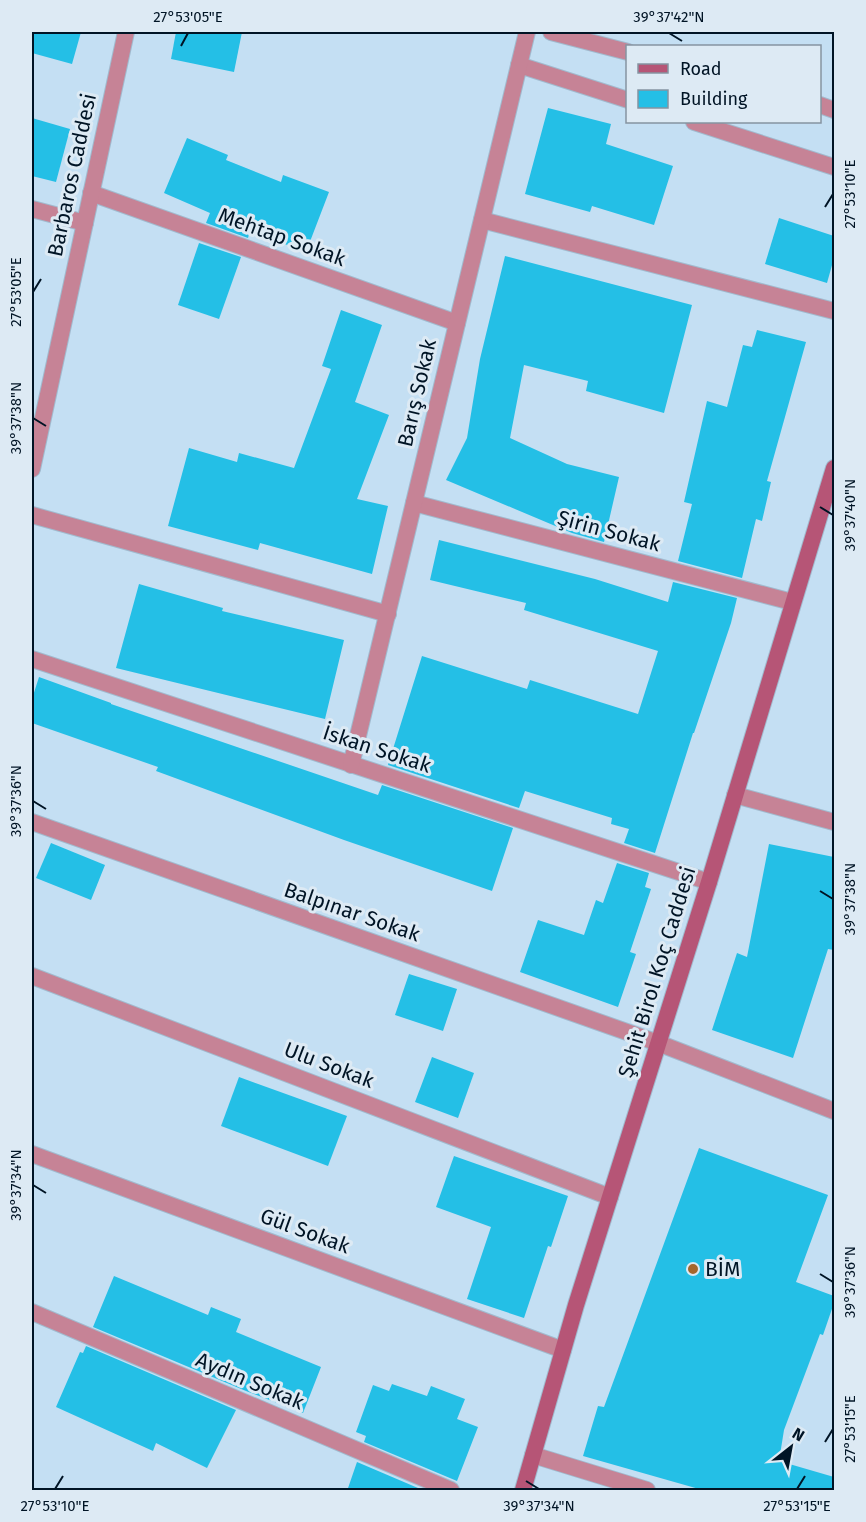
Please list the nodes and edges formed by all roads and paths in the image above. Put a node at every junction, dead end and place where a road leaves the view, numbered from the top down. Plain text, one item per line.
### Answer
1 (126, 32) edge
2 (527, 32) edge
3 (551, 32) edge
4 (598, 38) edge
5 (626, 52) edge
6 (519, 65) junction
7 (626, 100) edge
8 (697, 123) edge
9 (834, 167) edge
10 (91, 193) junction
11 (32, 209) edge
12 (482, 220) junction
13 (85, 223) junction
14 (834, 311) edge
15 (457, 323) junction
16 (834, 468) edge
17 (32, 469) edge
18 (831, 497) edge
19 (414, 503) junction
20 (32, 515) edge
21 (792, 602) junction
22 (388, 614) junction
23 (32, 659) edge
24 (351, 765) junction
25 (735, 795) junction
26 (32, 822) edge
27 (834, 822) edge
28 (709, 882) junction
29 (32, 976) edge
30 (658, 1043) junction
31 (834, 1111) edge
32 (32, 1154) edge
33 (610, 1197) junction
34 (32, 1312) edge
35 (563, 1350) junction
36 (533, 1455) junction
37 (451, 1491) edge
38 (523, 1491) edge
39 (647, 1491) edge

1 - 10 street, Barbaros Caddesi
2 - 6 street, Barış Sokak
3 - 4 street
4 - 5 street
6 - 7 street
6 - 12 street, Barış Sokak
8 - 9 street
10 - 13 street, Barbaros Caddesi
10 - 15 street, Mehtap Sokak
11 - 13 street
12 - 14 street
12 - 15 street, Barış Sokak
13 - 17 street, Barbaros Caddesi
15 - 19 street, Barış Sokak
16 - 18 main road, Şehit Birol Koç Caddesi
18 - 21 main road, Şehit Birol Koç Caddesi
19 - 21 street, Şirin Sokak
19 - 22 street, Barış Sokak
20 - 22 street
21 - 25 main road, Şehit Birol Koç Caddesi
22 - 24 street, Barış Sokak
23 - 24 street, İskan Sokak
24 - 28 street, İskan Sokak
25 - 27 street
25 - 28 main road, Şehit Birol Koç Caddesi
26 - 30 street, Balpınar Sokak
28 - 30 main road, Şehit Birol Koç Caddesi
29 - 33 street, Ulu Sokak
30 - 31 street, Balpınar Sokak
30 - 33 main road, Şehit Birol Koç Caddesi
32 - 35 street, Gül Sokak
33 - 35 main road, Şehit Birol Koç Caddesi
34 - 37 street, Aydın Sokak
35 - 36 main road, Şehit Birol Koç Caddesi
36 - 38 main road, Şehit Birol Koç Caddesi
36 - 39 street

